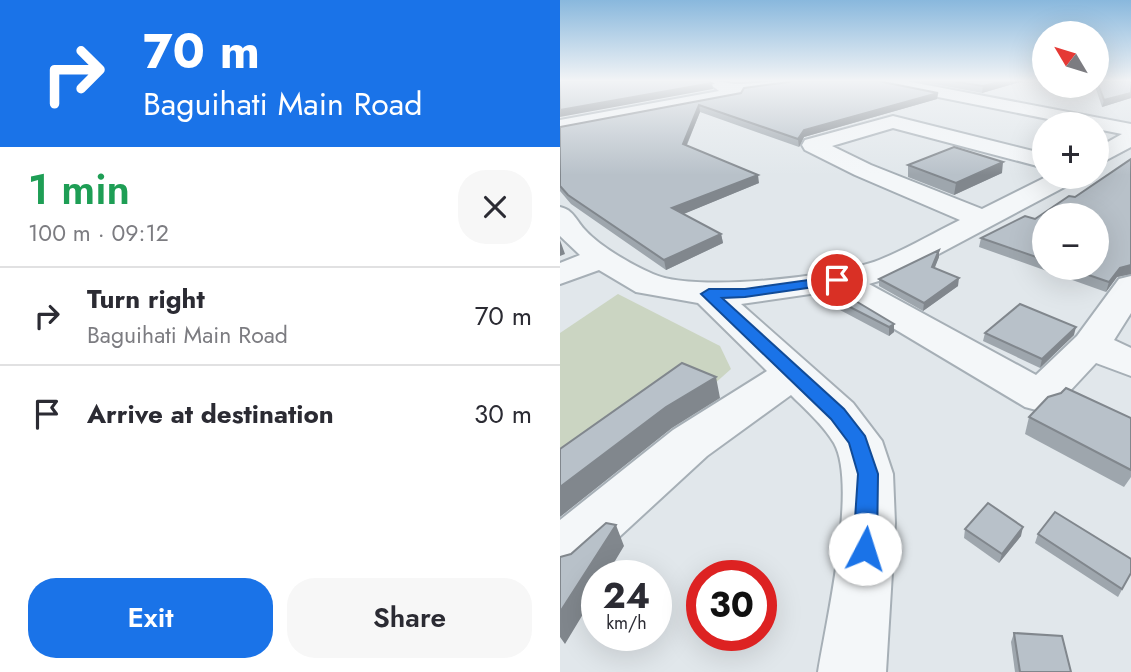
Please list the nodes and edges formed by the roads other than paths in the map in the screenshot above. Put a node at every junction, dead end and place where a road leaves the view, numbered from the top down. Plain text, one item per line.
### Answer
1 (632, 112) edge
2 (1042, 112) edge
3 (560, 126) edge
4 (1131, 130) edge
5 (1131, 138) edge
6 (1109, 151) edge
7 (1032, 158) edge
8 (1040, 189) edge
9 (560, 215) edge
10 (980, 218) junction
11 (604, 257) junction
12 (560, 274) edge
13 (837, 280) junction
14 (1131, 286) edge
15 (709, 294) junction
16 (1091, 345) junction
17 (1131, 363) edge
18 (794, 373) junction
19 (560, 555) edge
20 (852, 672) edge

1 - 3 street
2 - 4 street
5 - 6 street
7 - 10 street
8 - 10 street
9 - 11 street
10 - 13 street
11 - 12 street
11 - 15 street
13 - 15 street
13 - 16 street
14 - 16 street
15 - 18 street
16 - 17 street
18 - 19 street
18 - 20 street

